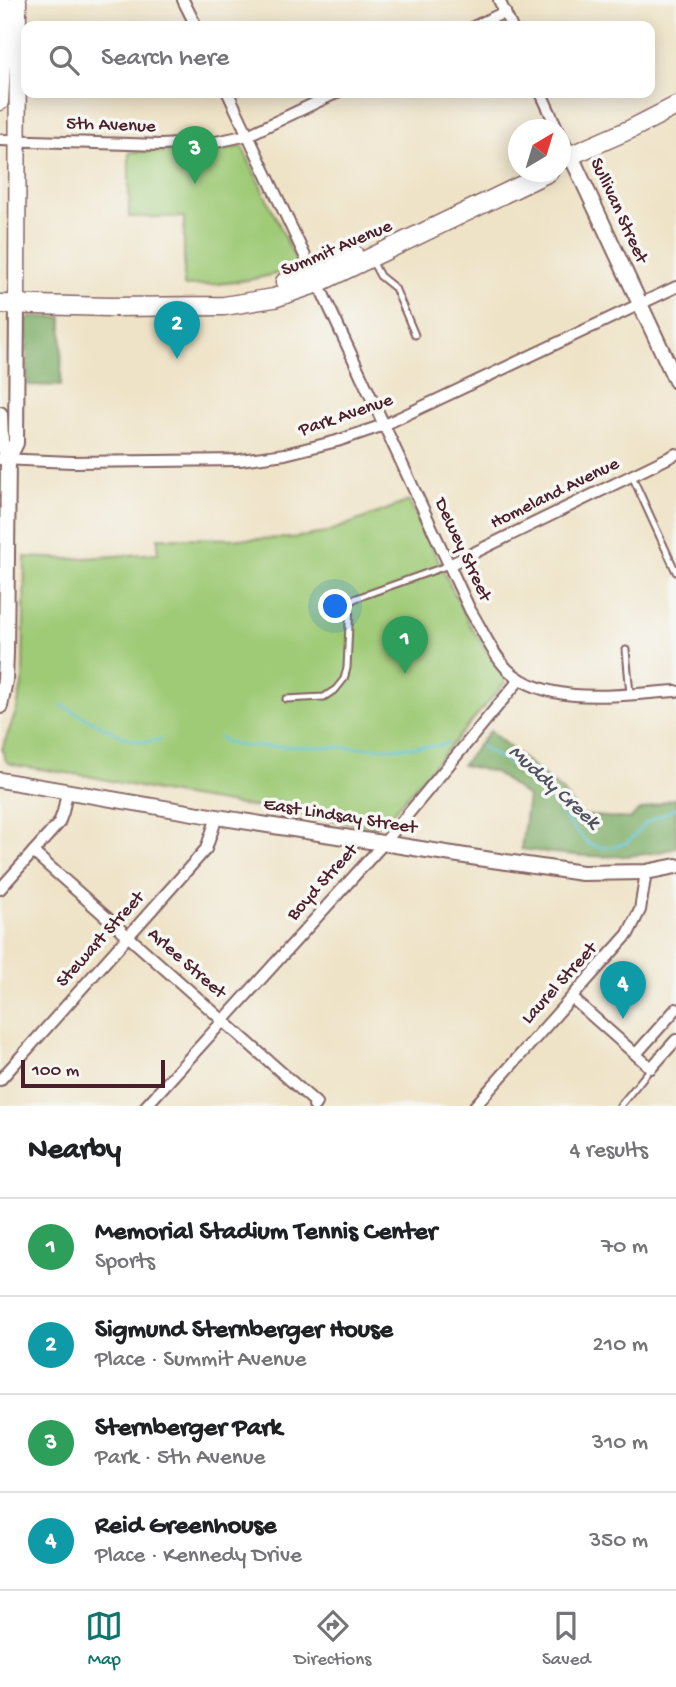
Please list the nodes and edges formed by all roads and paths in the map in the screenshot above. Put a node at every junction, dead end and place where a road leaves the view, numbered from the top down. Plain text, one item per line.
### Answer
1 (2, 0) edge
2 (18, 0) edge
3 (183, 0) edge
4 (499, 0) edge
5 (505, 12) junction
6 (194, 21) edge
7 (486, 21) edge
8 (509, 21) edge
9 (230, 98) edge
10 (326, 98) edge
11 (543, 98) edge
12 (0, 102) edge
13 (676, 106) edge
14 (553, 119) edge
15 (248, 135) junction
16 (8, 140) edge
17 (571, 156) edge
18 (571, 168) edge
19 (508, 181) edge
20 (528, 182) edge
21 (371, 258) junction
22 (315, 277) junction
23 (676, 287) edge
24 (9, 298) edge
25 (640, 303) junction
26 (415, 335) dead end
27 (676, 381) edge
28 (0, 414) edge
29 (384, 425) junction
30 (676, 454) edge
31 (4, 459) edge
32 (632, 476) junction
33 (449, 565) junction
34 (676, 572) edge
35 (3, 616) edge
36 (626, 650) dead end
37 (520, 679) junction
38 (676, 691) edge
39 (630, 694) junction
40 (286, 699) dead end
41 (0, 706) edge
42 (0, 780) edge
43 (67, 792) junction
44 (217, 817) junction
45 (384, 843) junction
46 (33, 852) junction
47 (676, 866) edge
48 (646, 873) junction
49 (0, 889) edge
50 (128, 936) junction
51 (572, 998) junction
52 (676, 1009) edge
53 (223, 1020) junction
54 (676, 1040) edge
55 (635, 1054) junction
56 (651, 1068) junction
57 (0, 1080) edge
58 (315, 1105) edge
59 (146, 1106) edge
60 (475, 1106) edge
61 (620, 1106) edge

1 - 12 main road
2 - 16 main road
3 - 6 street
4 - 5 street
5 - 7 street
5 - 8 street
9 - 15 street, Dewey Street
10 - 15 street, 5th Avenue
11 - 14 street, Sullivan Street
13 - 17 main road
15 - 16 street, 5th Avenue
15 - 22 street, Dewey Street
16 - 24 main road
18 - 25 street, Sullivan Street
19 - 22 main road, Summit Avenue
20 - 21 main road, Summit Avenue
21 - 22 main road, Summit Avenue
21 - 26 lane
22 - 24 main road, Summit Avenue
22 - 29 street, Dewey Street
23 - 25 street, Park Avenue
24 - 31 street
25 - 27 street, Sullivan Street
25 - 29 street, Park Avenue
28 - 31 street
29 - 31 street, Park Avenue
29 - 33 street, Dewey Street
30 - 32 street, Homeland Avenue
31 - 35 street
32 - 33 street, Homeland Avenue
32 - 34 lane
33 - 37 street, Dewey Street
33 - 40 lane
35 - 41 street
36 - 39 lane
37 - 39 street, Dewey Street
37 - 45 street, Boyd Street
38 - 39 street, Dewey Street
42 - 43 street, East Lindsay Street
43 - 44 street, East Lindsay Street
43 - 46 street
44 - 45 street, East Lindsay Street
44 - 50 street, Stewart Street
45 - 48 street, East Lindsay Street
45 - 53 street, Boyd Street
46 - 49 street
46 - 50 street, Arlee Street
47 - 48 street, East Lindsay Street
48 - 51 street, Laurel Street
50 - 53 street, Arlee Street
50 - 57 street, Stewart Street
51 - 55 street
51 - 60 street, Laurel Street
52 - 55 street
53 - 58 street, Arlee Street
53 - 59 street, Boyd Street
54 - 56 street
55 - 56 street
56 - 61 lane

